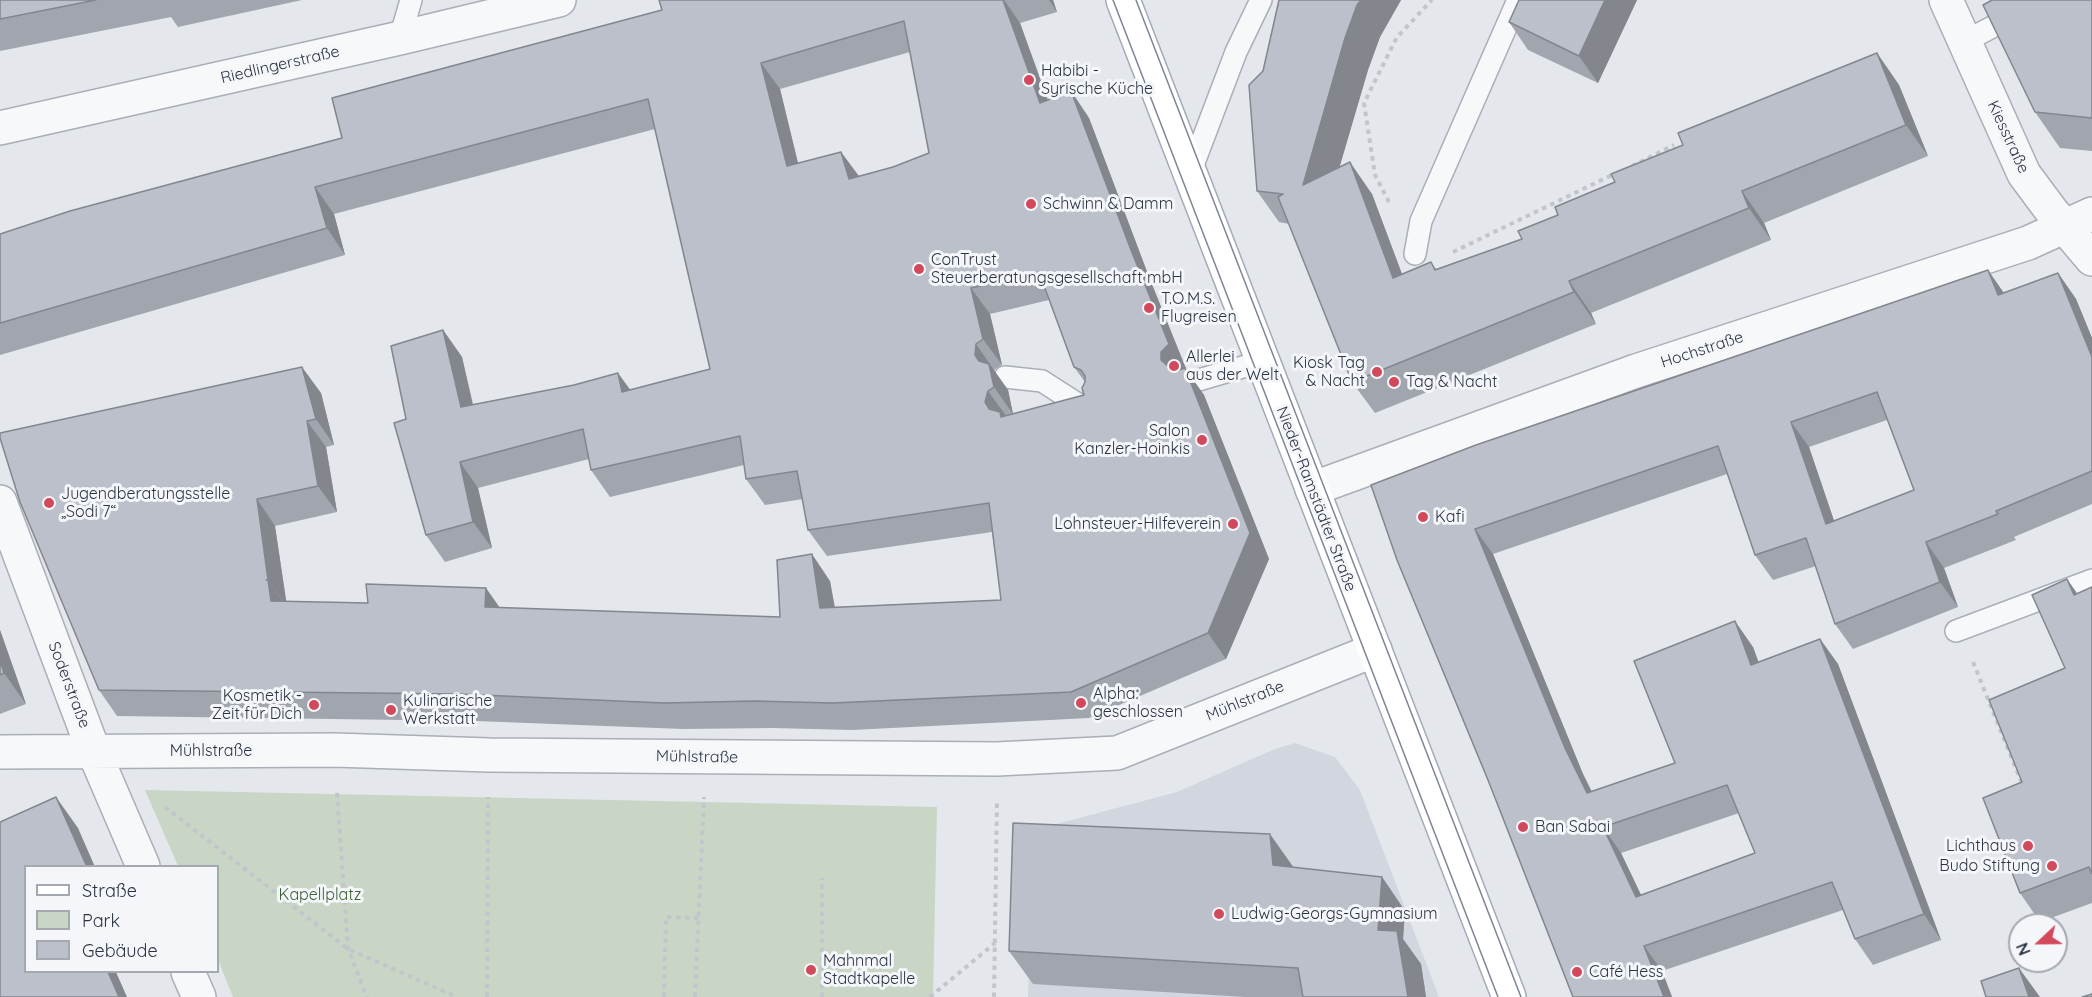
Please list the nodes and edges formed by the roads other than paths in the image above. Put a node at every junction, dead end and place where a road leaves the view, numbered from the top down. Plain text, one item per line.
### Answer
1 (411, 0) edge
2 (559, 0) edge
3 (1123, 0) edge
4 (1261, 0) edge
5 (1518, 0) edge
6 (1946, 0) edge
7 (2043, 0) edge
8 (400, 38) junction
9 (1964, 42) junction
10 (0, 128) edge
11 (1190, 173) junction
12 (2079, 221) edge
13 (1415, 254) dead end
14 (2092, 259) edge
15 (1263, 362) junction
16 (1005, 377) dead end
17 (1192, 382) edge
18 (1061, 414) edge
19 (1312, 489) junction
20 (0, 502) edge
21 (2092, 580) edge
22 (1956, 631) dead end
23 (1375, 650) junction
24 (0, 752) edge
25 (94, 752) junction
26 (142, 865) edge
27 (188, 973) edge
28 (199, 997) edge
29 (1509, 997) edge

1 - 8 lane
2 - 8 street, Riedlingerstraße
3 - 11 main road, Nieder-Ramstädter Straße
4 - 11 lane
5 - 13 lane
6 - 9 street, Kiesstraße
7 - 9 lane
8 - 10 street, Riedlingerstraße
9 - 12 street, Kiesstraße
11 - 15 main road, Nieder-Ramstädter Straße
12 - 14 street, Kiesstraße
12 - 19 street, Hochstraße
15 - 17 lane
15 - 19 main road, Nieder-Ramstädter Straße
16 - 18 lane
19 - 23 main road, Nieder-Ramstädter Straße
20 - 25 street, Soderstraße
21 - 22 lane
23 - 25 street, Mühlstraße
23 - 29 main road, Nieder-Ramstädter Straße
24 - 25 street, Mühlstraße
25 - 26 street, Soderstraße
27 - 28 street

